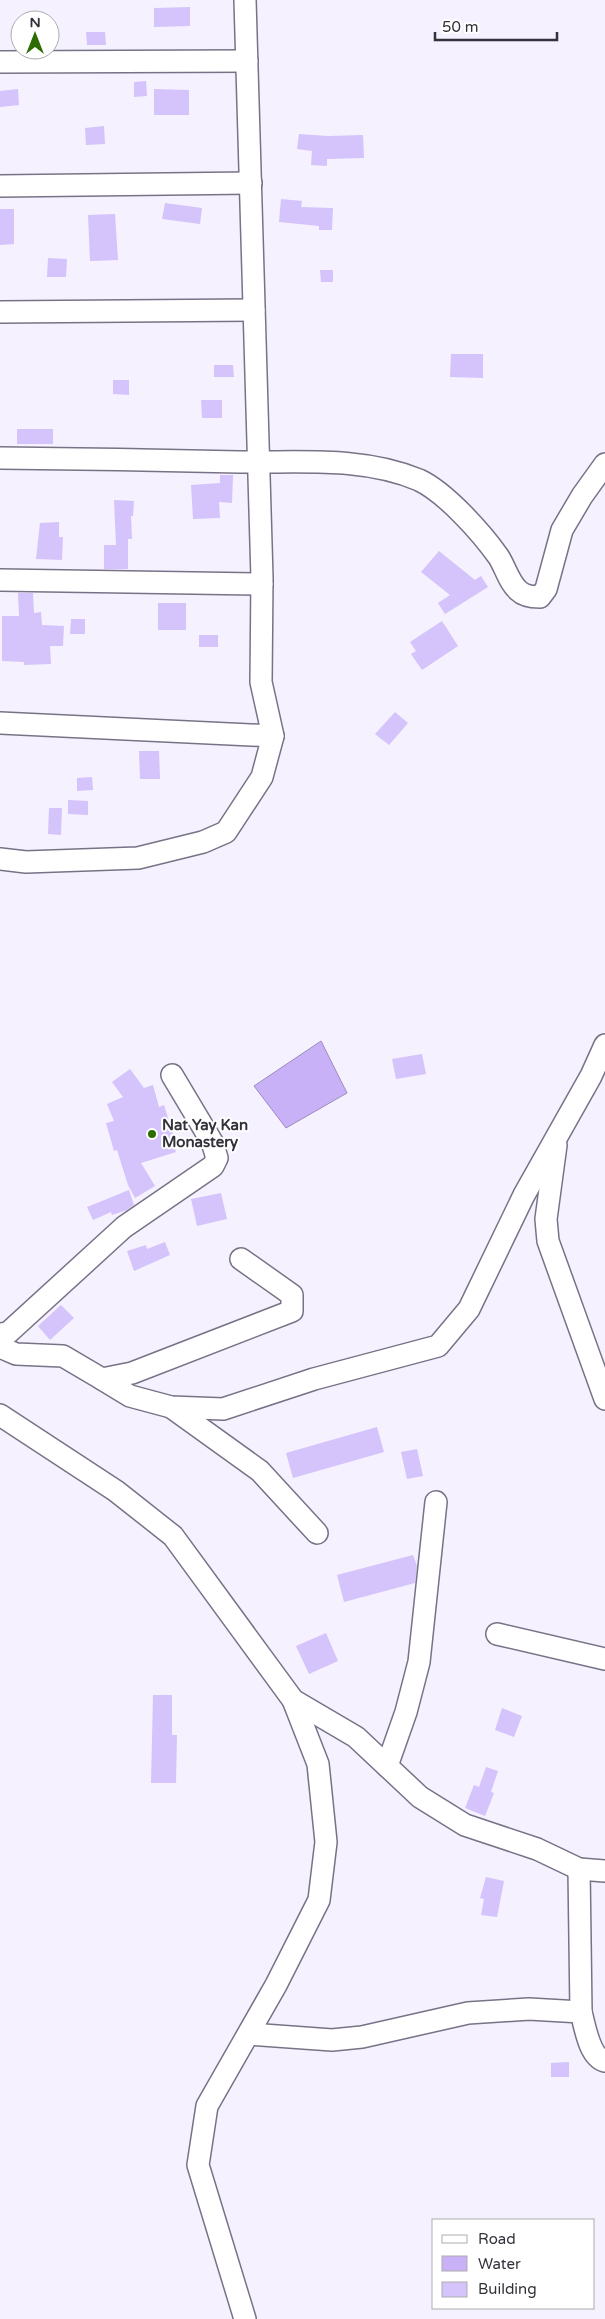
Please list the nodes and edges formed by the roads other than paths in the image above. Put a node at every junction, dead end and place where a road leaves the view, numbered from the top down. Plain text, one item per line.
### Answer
1 (245, 0) edge
2 (0, 62) edge
3 (247, 62) junction
4 (251, 183) junction
5 (0, 186) edge
6 (254, 310) junction
7 (0, 312) edge
8 (0, 458) edge
9 (259, 462) junction
10 (605, 464) edge
11 (0, 580) edge
12 (262, 584) junction
13 (0, 723) edge
14 (273, 736) junction
15 (0, 859) edge
16 (605, 1045) edge
17 (172, 1074) dead end
18 (556, 1137) junction
19 (241, 1259) dead end
20 (0, 1334) edge
21 (0, 1347) edge
22 (597, 1358) edge
23 (102, 1379) junction
24 (605, 1399) edge
25 (171, 1407) junction
26 (0, 1415) edge
27 (436, 1502) dead end
28 (317, 1533) dead end
29 (497, 1634) dead end
30 (605, 1659) edge
31 (293, 1700) junction
32 (386, 1766) junction
33 (579, 1870) junction
34 (605, 1871) edge
35 (581, 2012) junction
36 (249, 2034) junction
37 (605, 2061) edge
38 (245, 2319) edge

1 - 3 street
2 - 3 street
3 - 4 street
4 - 5 street
4 - 6 street
6 - 7 street
6 - 9 street
8 - 9 street
9 - 10 street
9 - 12 street
11 - 12 street
12 - 14 street
13 - 14 street
14 - 15 street
16 - 18 street
17 - 20 street
18 - 22 street
18 - 25 street
19 - 23 street
21 - 23 street
22 - 24 street
23 - 25 street
25 - 28 street
26 - 31 street
27 - 32 street
29 - 30 street
31 - 32 street
31 - 36 street
32 - 33 street
33 - 34 street
33 - 35 street
35 - 36 street
35 - 37 street
36 - 38 street

